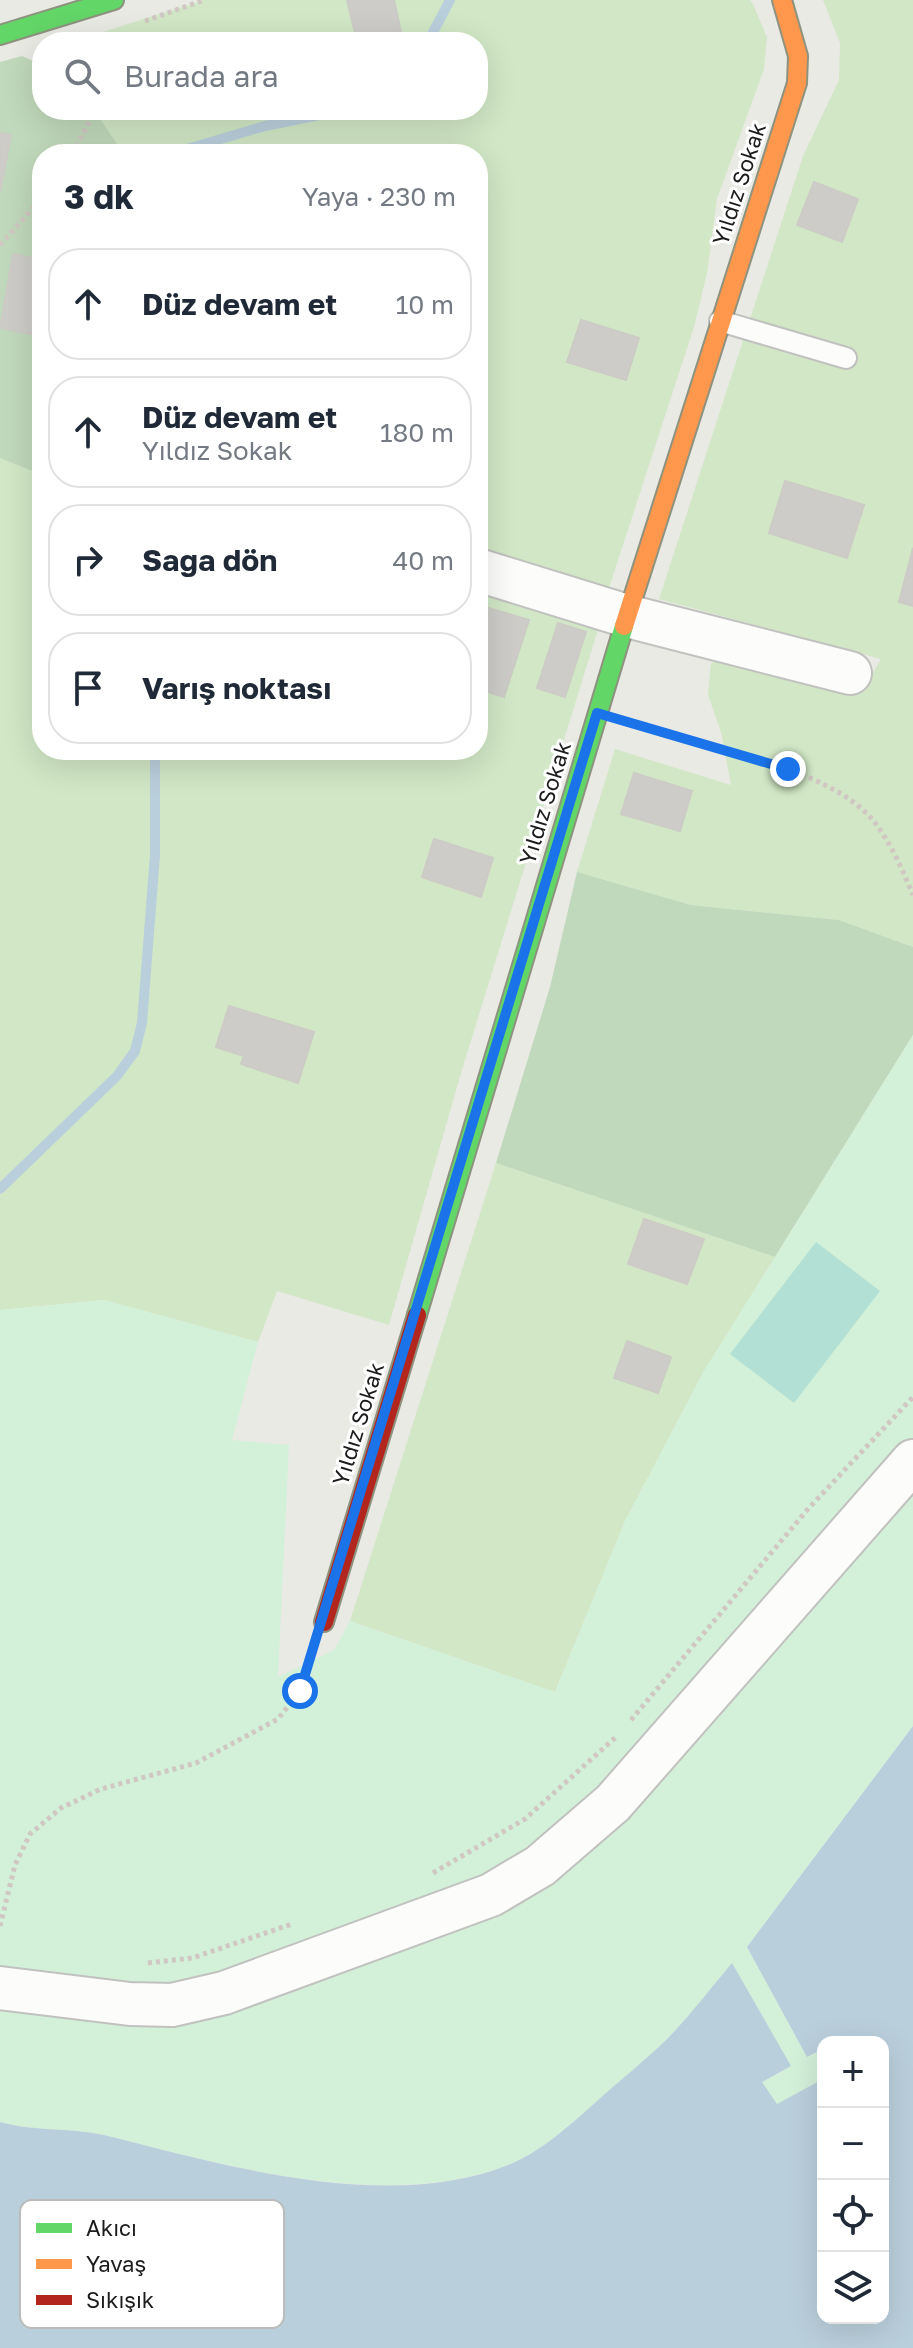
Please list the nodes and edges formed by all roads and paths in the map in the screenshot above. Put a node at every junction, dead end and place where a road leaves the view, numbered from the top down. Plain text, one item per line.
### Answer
1 (114, 0) edge
2 (782, 0) edge
3 (0, 35) edge
4 (90, 120) edge
5 (78, 144) edge
6 (32, 209) edge
7 (0, 245) edge
8 (720, 321) junction
9 (846, 358) dead end
10 (488, 573) edge
11 (627, 616) junction
12 (850, 673) dead end
13 (597, 713) junction
14 (913, 895) edge
15 (913, 1397) edge
16 (913, 1461) edge
17 (324, 1622) joint
18 (629, 1722) dead end
19 (619, 1734) dead end
20 (429, 1874) dead end
21 (303, 1920) dead end
22 (0, 1926) edge
23 (134, 1963) dead end
24 (0, 1988) edge

1 - 3 street
2 - 8 street, Yıldız Sokak
4 - 5 path
6 - 7 path
8 - 9 lane
8 - 11 street, Yıldız Sokak
10 - 11 street
11 - 12 street
11 - 13 street, Yıldız Sokak
13 - 14 path
13 - 17 street, Yıldız Sokak
15 - 18 path
16 - 24 street
17 - 22 path
19 - 20 path
21 - 23 path

